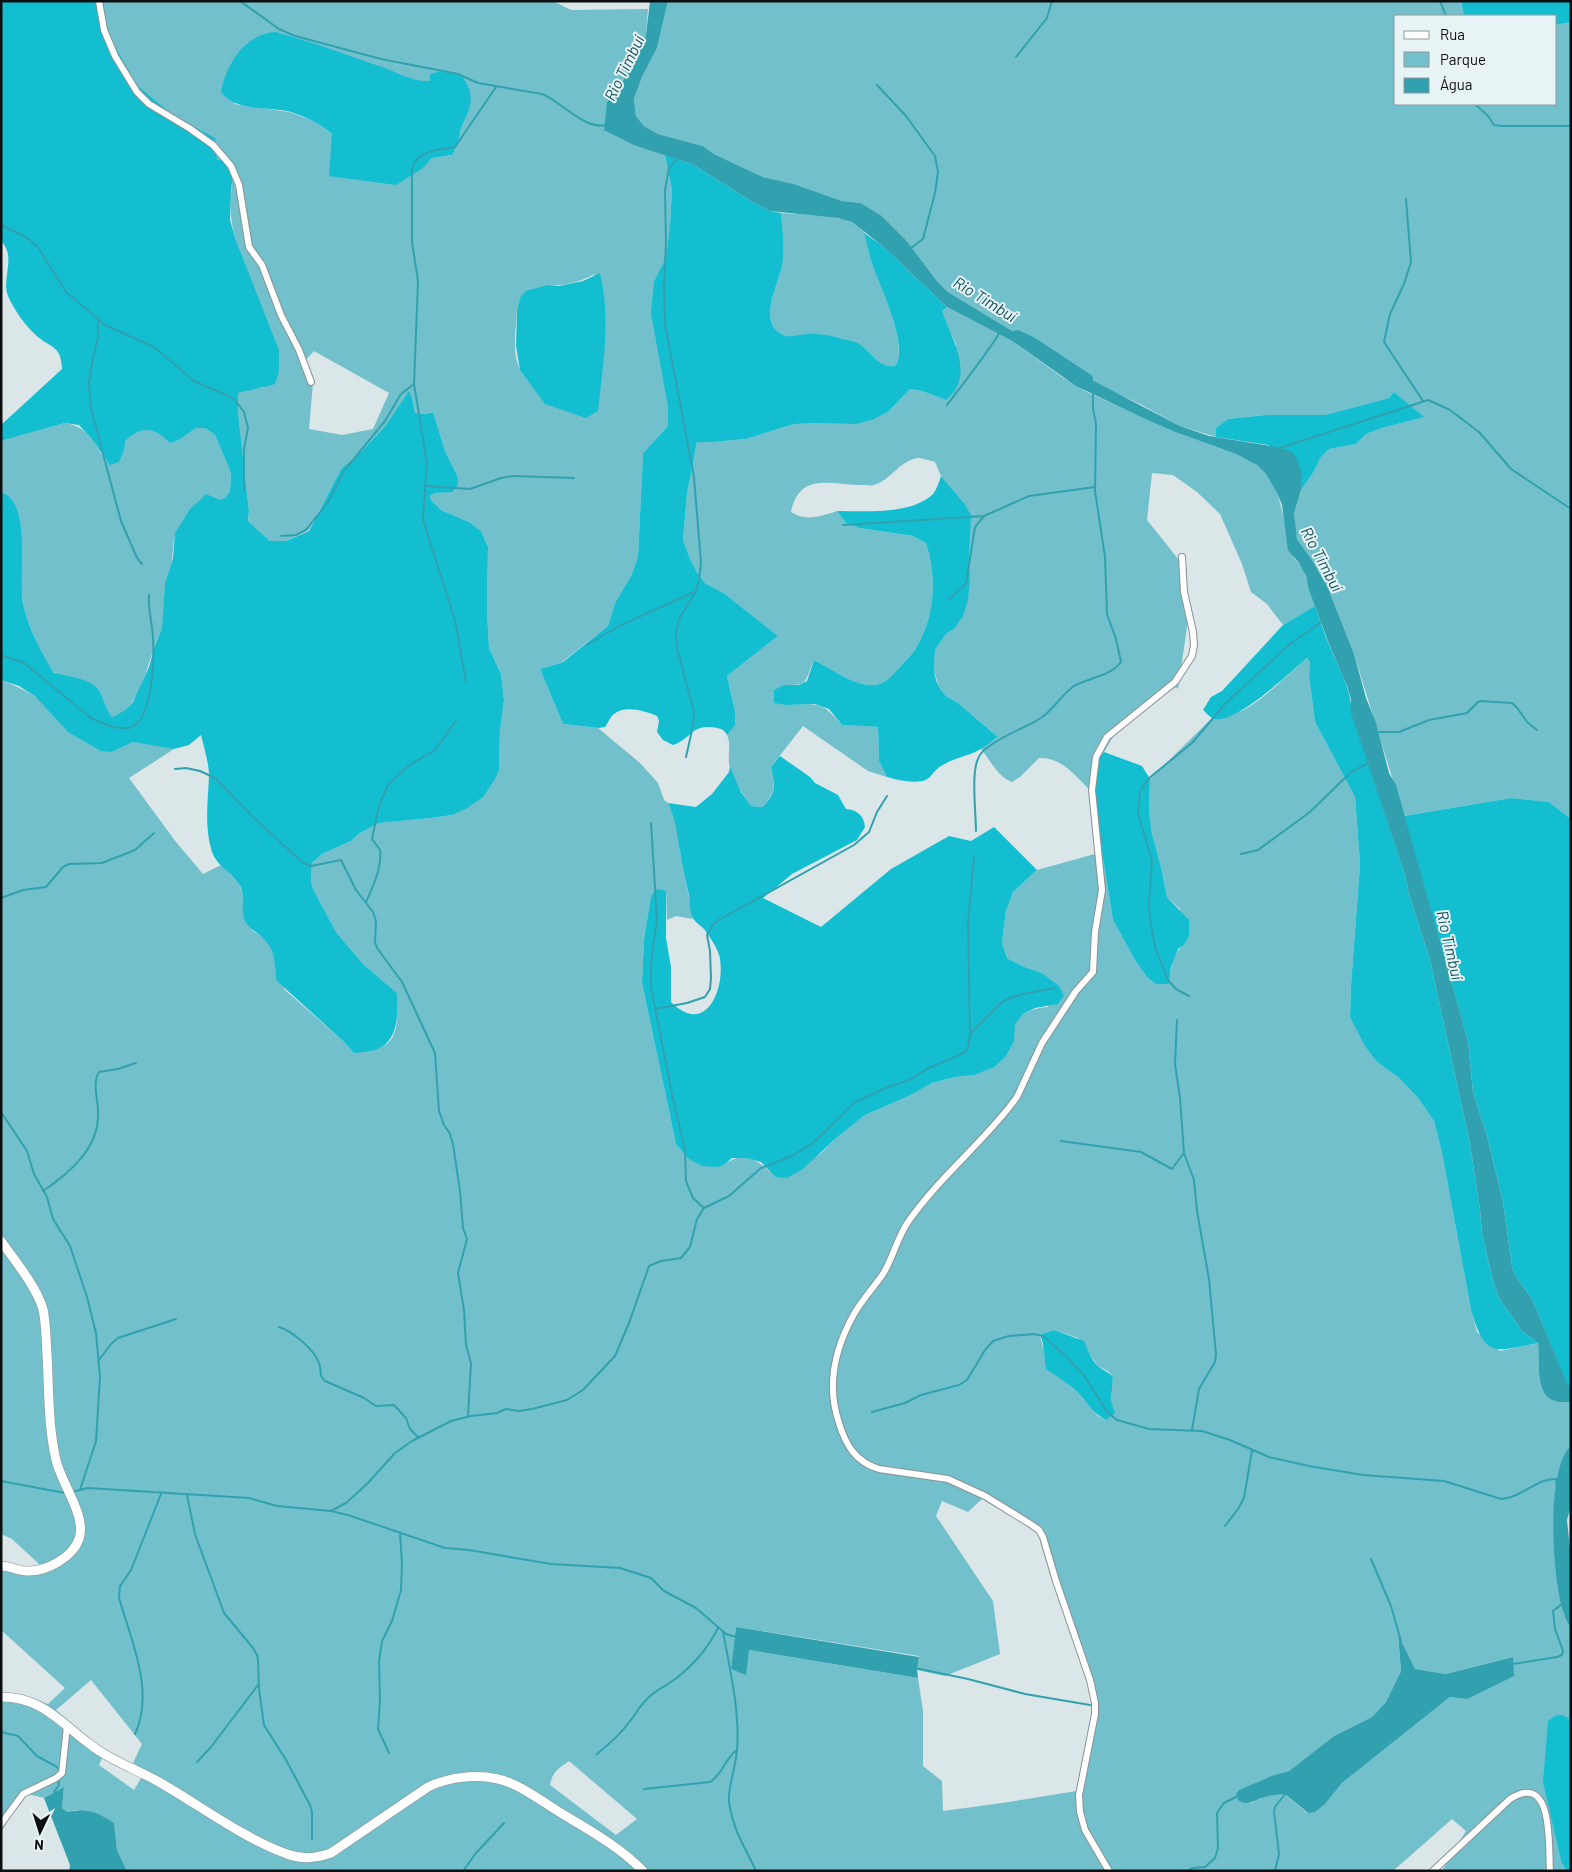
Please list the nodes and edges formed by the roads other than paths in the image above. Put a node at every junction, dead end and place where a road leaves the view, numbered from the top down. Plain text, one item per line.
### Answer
1 (98, 1) edge
2 (311, 382) dead end
3 (1182, 557) dead end
4 (1, 1241) edge
5 (1, 1566) edge
6 (1, 1696) edge
7 (67, 1726) junction
8 (1, 1824) edge
9 (643, 1871) edge
10 (1109, 1871) edge
11 (1433, 1871) edge
12 (1550, 1871) edge

1 - 2 street
3 - 10 street
4 - 5 street
6 - 7 street
7 - 8 street
7 - 9 street
11 - 12 street

